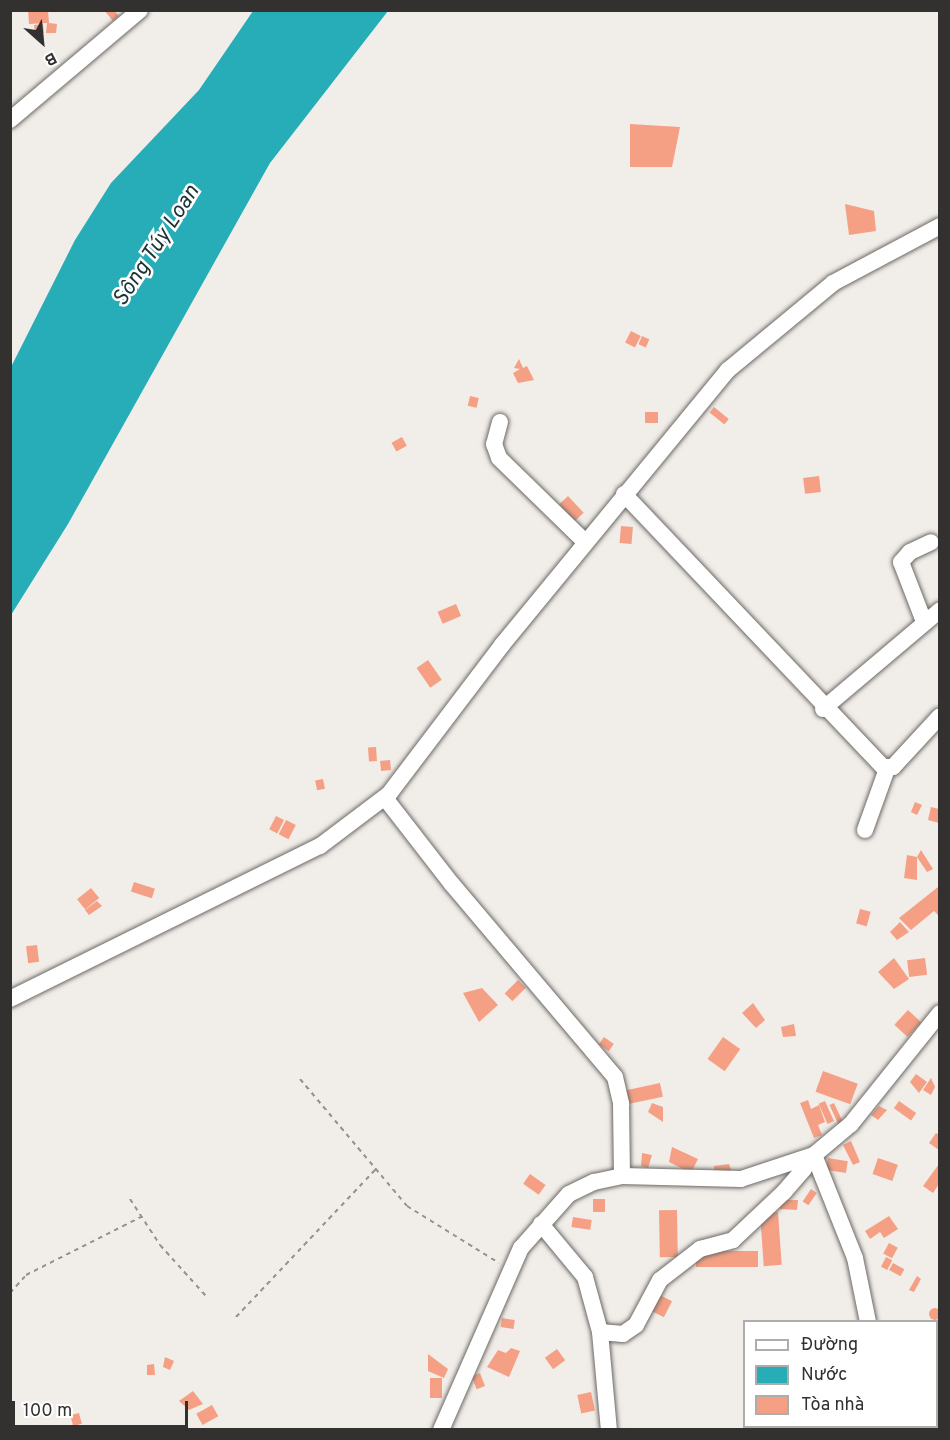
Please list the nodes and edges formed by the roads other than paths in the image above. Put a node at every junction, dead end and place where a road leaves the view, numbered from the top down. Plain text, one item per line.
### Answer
1 (140, 10) edge
2 (10, 120) edge
3 (939, 226) edge
4 (500, 422) dead end
5 (624, 494) junction
6 (585, 542) junction
7 (931, 542) dead end
8 (939, 610) edge
9 (923, 619) junction
10 (823, 709) junction
11 (939, 716) edge
12 (888, 769) junction
13 (385, 798) junction
14 (865, 830) dead end
15 (10, 999) edge
16 (939, 1013) edge
17 (810, 1156) junction
18 (622, 1176) junction
19 (541, 1224) junction
20 (868, 1320) edge
21 (600, 1332) junction
22 (441, 1430) edge
23 (609, 1430) edge

1 - 2 street
3 - 5 street
4 - 6 street
5 - 6 street
5 - 10 street
6 - 13 street
7 - 9 street
8 - 9 street
9 - 10 street
10 - 12 street
11 - 12 street
12 - 14 street
13 - 15 street
13 - 18 street
16 - 17 street
17 - 18 street
17 - 20 street
17 - 21 street
18 - 19 street
19 - 21 street
19 - 22 street
21 - 23 street

